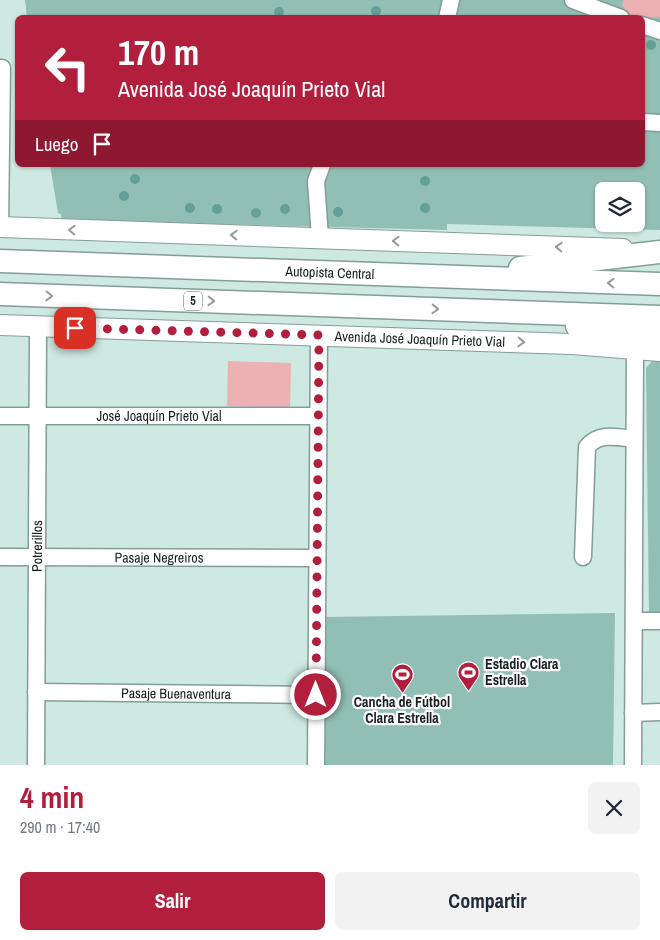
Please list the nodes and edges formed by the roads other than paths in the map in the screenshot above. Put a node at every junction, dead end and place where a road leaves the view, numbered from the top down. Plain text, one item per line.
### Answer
1 (451, 0) edge
2 (573, 0) edge
3 (448, 15) edge
4 (613, 15) edge
5 (645, 26) edge
6 (660, 31) edge
7 (1, 68) edge
8 (645, 122) edge
9 (660, 123) edge
10 (321, 167) edge
11 (0, 227) edge
12 (320, 238) junction
13 (660, 251) edge
14 (0, 261) edge
15 (448, 277) junction
16 (660, 284) edge
17 (0, 294) edge
18 (512, 312) junction
19 (660, 317) edge
20 (0, 325) edge
21 (38, 326) junction
22 (319, 335) junction
23 (660, 337) edge
24 (635, 350) junction
25 (660, 352) edge
26 (0, 416) edge
27 (37, 416) junction
28 (318, 416) junction
29 (634, 439) junction
30 (583, 557) dead end
31 (0, 558) edge
32 (37, 558) junction
33 (317, 558) junction
34 (634, 621) junction
35 (660, 622) edge
36 (36, 692) junction
37 (316, 695) junction
38 (660, 712) edge
39 (634, 713) junction
40 (36, 765) edge
41 (316, 765) edge
42 (633, 765) edge

1 - 3 street
2 - 4 street
5 - 6 street
7 - 11 street
8 - 9 street
10 - 12 street
12 -> 11 main road
13 -> 12 main road
13 - 15 highway
14 - 15 highway, Autopista Central
16 -> 15 highway, Autopista Central
17 -> 18 highway, 5
18 - 19 highway, 5
18 - 23 highway
20 - 21 main road, Avenida José Joaquín Prieto Vial
21 - 22 main road, Avenida José Joaquín Prieto Vial
21 - 27 street, Potrerillos
22 -> 24 main road, Avenida José Joaquín Prieto Vial
22 - 28 street
24 - 25 main road, Avenida José Joaquín Prieto Vial
24 - 29 street
26 - 27 street, José Joaquín Prieto Vial
27 - 28 street, José Joaquín Prieto Vial
27 - 32 street, Potrerillos
28 - 33 street
29 - 30 street
29 - 34 street
31 - 32 street, Pasaje Negreiros
32 - 33 street, Pasaje Negreiros
32 - 36 street, Potrerillos
33 - 37 street
34 - 35 street
34 - 39 street
36 - 37 street, Pasaje Buenaventura
36 - 40 street, Potrerillos
37 - 41 street
38 - 39 street
39 - 42 street

